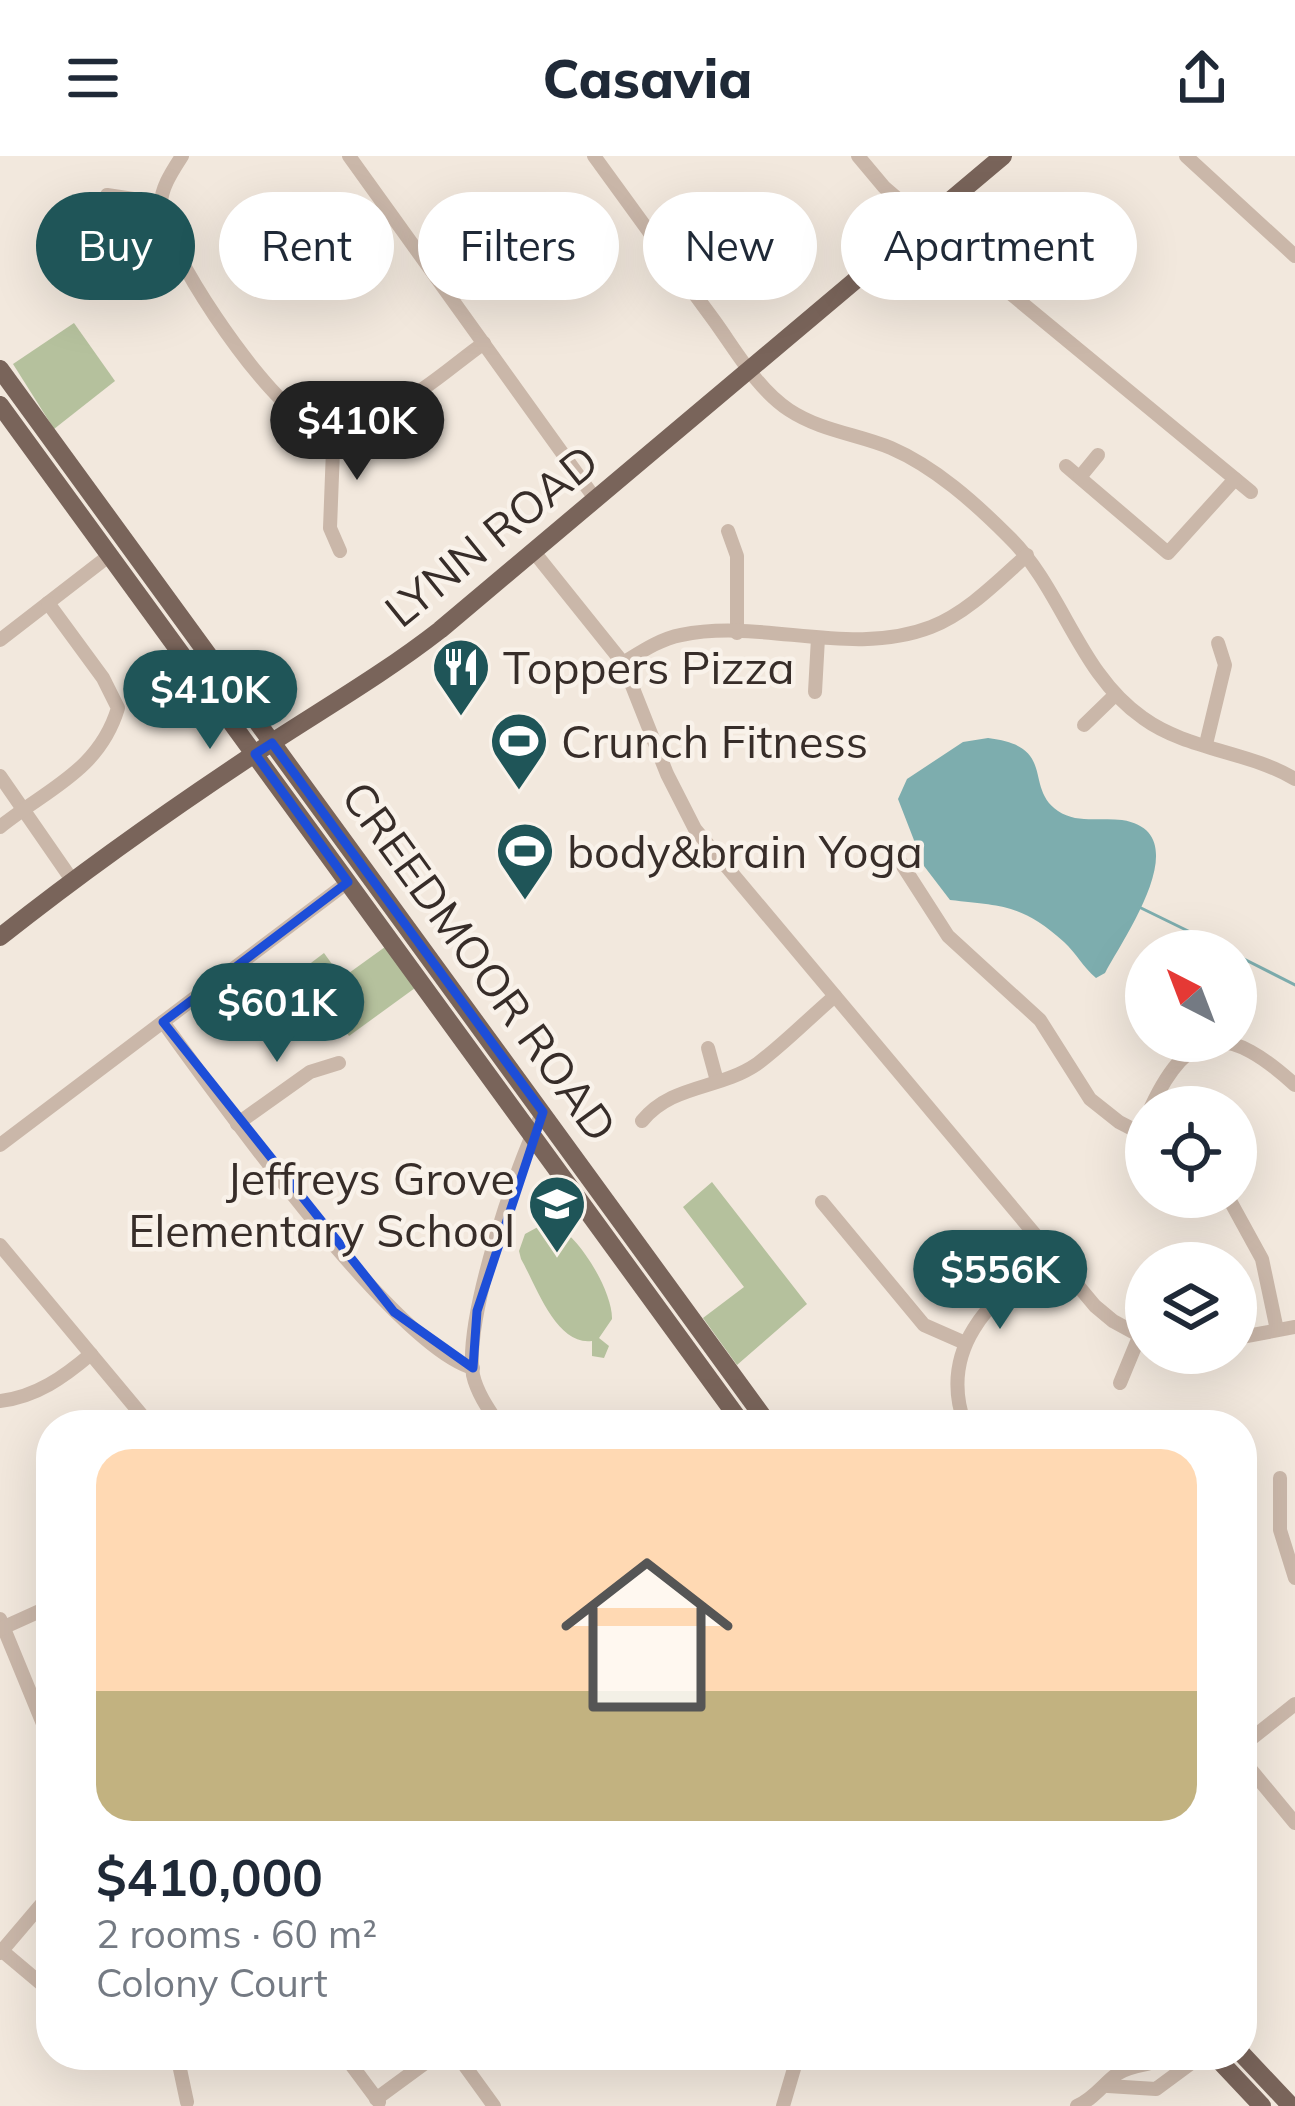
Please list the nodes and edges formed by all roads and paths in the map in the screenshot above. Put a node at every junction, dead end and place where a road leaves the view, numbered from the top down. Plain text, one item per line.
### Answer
1 (182, 156) edge
2 (349, 156) edge
3 (594, 156) edge
4 (859, 156) edge
5 (1003, 156) edge
6 (1186, 156) edge
7 (165, 192) edge
8 (890, 192) edge
9 (960, 192) edge
10 (1295, 256) edge
11 (195, 282) edge
12 (841, 293) edge
13 (1019, 300) edge
14 (484, 343) junction
15 (0, 369) edge
16 (751, 370) junction
17 (0, 405) edge
18 (334, 422) junction
19 (1098, 455) dead end
20 (1066, 466) dead end
21 (1080, 477) junction
22 (1235, 478) junction
23 (1251, 492) dead end
24 (596, 500) junction
25 (728, 531) dead end
26 (340, 551) dead end
27 (534, 552) junction
28 (110, 554) junction
29 (1027, 555) junction
30 (48, 603) junction
31 (737, 633) junction
32 (818, 638) junction
33 (0, 640) edge
34 (1219, 643) dead end
35 (623, 663) junction
36 (815, 692) dead end
37 (1115, 694) junction
38 (1084, 725) dead end
39 (1206, 744) junction
40 (263, 748) junction
41 (0, 776) edge
42 (1295, 779) edge
43 (25, 811) junction
44 (0, 827) edge
45 (893, 852) dead end
46 (72, 880) junction
47 (348, 882) junction
48 (0, 937) edge
49 (835, 996) junction
50 (163, 1022) junction
51 (709, 1048) dead end
52 (339, 1063) dead end
53 (717, 1081) junction
54 (1295, 1085) edge
55 (1163, 1086) edge
56 (543, 1112) junction
57 (1125, 1118) edge
58 (642, 1121) dead end
59 (237, 1124) junction
60 (532, 1133) junction
61 (0, 1145) edge
62 (822, 1202) dead end
63 (1240, 1218) edge
64 (0, 1245) edge
65 (1049, 1252) junction
66 (1125, 1326) edge
67 (1295, 1327) edge
68 (1276, 1330) junction
69 (1257, 1334) edge
70 (965, 1343) junction
71 (91, 1354) junction
72 (472, 1368) junction
73 (1125, 1373) edge
74 (1120, 1383) dead end
75 (0, 1401) edge
76 (138, 1410) edge
77 (491, 1410) edge
78 (731, 1410) edge
79 (758, 1410) edge
80 (960, 1410) edge
81 (1280, 1478) dead end
82 (1295, 1578) edge
83 (36, 1612) edge
84 (1, 1625) edge
85 (1295, 1704) edge
86 (36, 1707) edge
87 (1257, 1734) edge
88 (1257, 1777) edge
89 (1295, 1823) edge
90 (36, 1910) edge
91 (1, 1951) edge
92 (36, 1980) edge
93 (180, 2070) edge
94 (355, 2070) edge
95 (418, 2070) edge
96 (468, 2070) edge
97 (794, 2070) edge
98 (1122, 2070) edge
99 (1182, 2070) edge
100 (1228, 2070) edge
101 (1257, 2070) edge
102 (1108, 2086) junction
103 (187, 2102) dead end
104 (379, 2103) edge
105 (494, 2106) edge
106 (783, 2106) edge
107 (1077, 2106) edge
108 (1262, 2106) edge
109 (1291, 2106) edge

1 - 7 street
2 - 14 street
3 - 16 street
4 - 8 street
5 - 9 main road, LYNN ROAD
6 - 10 street
11 - 18 street
12 - 16 main road, LYNN ROAD
13 - 22 street
14 - 18 street
14 - 24 street
15 - 40 main road, CREEDMOOR ROAD
16 - 24 main road, LYNN ROAD
16 - 29 street
17 - 28 main road, CREEDMOOR ROAD
18 - 26 street
19 - 21 street
20 - 21 street
21 - 22 street
22 - 23 street
24 - 27 main road, LYNN ROAD
25 - 31 street
27 - 35 street
27 - 40 main road, LYNN ROAD
28 - 30 street
28 - 40 main road, CREEDMOOR ROAD
29 - 32 street
29 - 37 street
30 - 33 street
30 - 43 street
31 - 32 street
31 - 35 street
32 - 36 street
34 - 39 street
35 - 49 street
37 - 38 street
37 - 39 street
39 - 42 street
40 - 46 main road, LYNN ROAD
40 - 47 main road, CREEDMOOR ROAD
40 - 56 main road, CREEDMOOR ROAD
41 - 43 street
43 - 44 street
43 - 46 street
45 - 57 street
46 - 48 main road, LYNN ROAD
47 - 50 street
47 - 60 main road, CREEDMOOR ROAD
49 - 53 street
49 - 65 street
50 - 59 street
50 - 61 street
51 - 53 street
52 - 59 street
53 - 58 street
54 - 55 street
56 - 60 street
56 - 79 main road, CREEDMOOR ROAD
59 - 72 street
60 - 72 street
60 - 78 main road, CREEDMOOR ROAD
62 - 70 street
63 - 68 street
64 - 71 street
65 - 66 street
65 - 70 street
67 - 68 street
68 - 69 street
70 - 80 street
71 - 75 street
71 - 76 street
72 - 77 street
73 - 74 street
81 - 82 street
83 - 84 street
84 - 86 street
85 - 87 street
88 - 89 street
90 - 91 street
91 - 92 street
93 - 103 street
94 - 104 street
95 - 104 street
96 - 105 street
97 - 106 street
98 - 102 street
99 - 102 street
100 - 108 main road
101 - 109 main road
102 - 107 street

